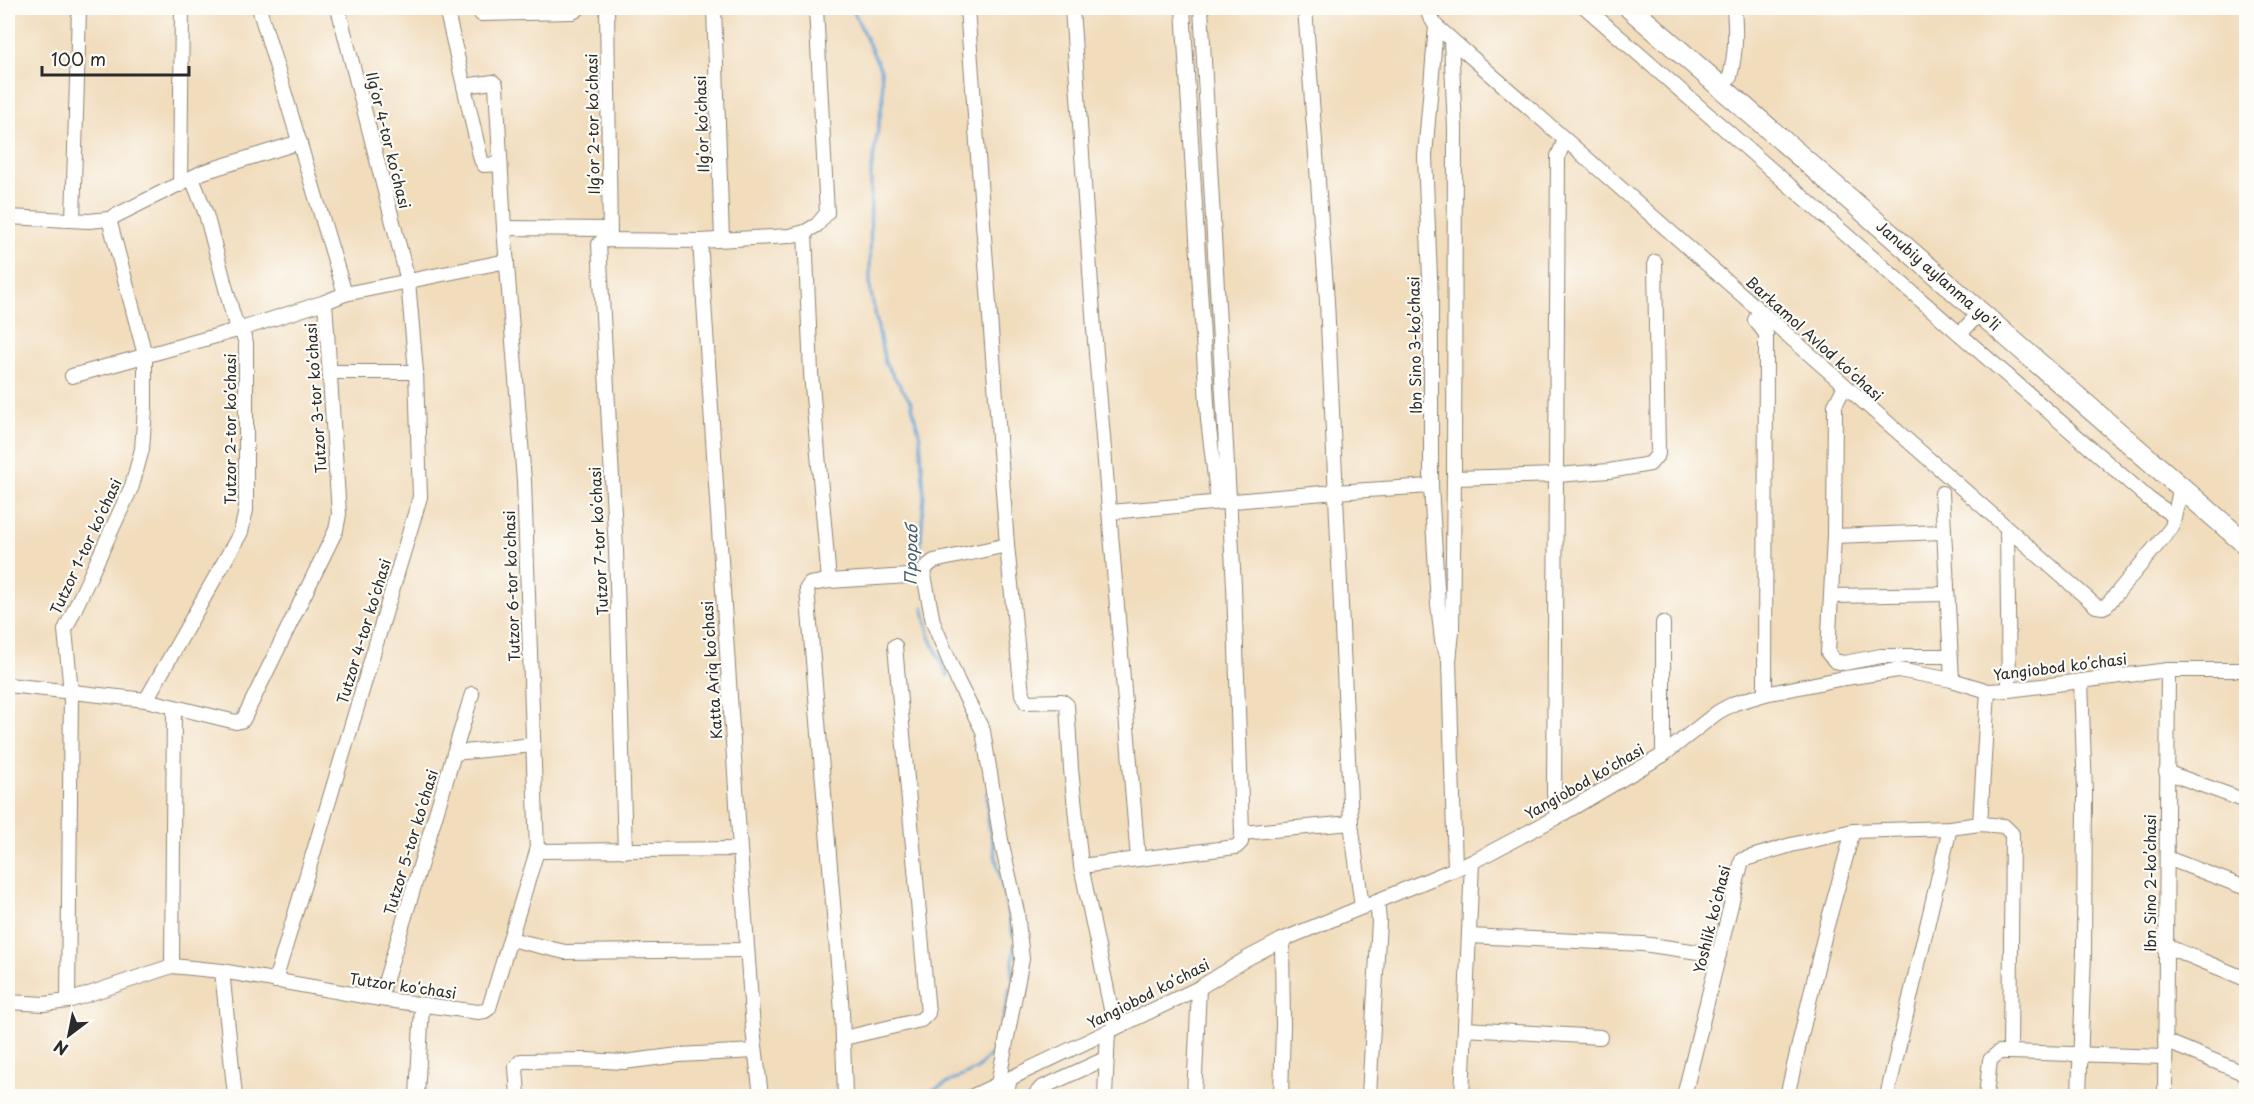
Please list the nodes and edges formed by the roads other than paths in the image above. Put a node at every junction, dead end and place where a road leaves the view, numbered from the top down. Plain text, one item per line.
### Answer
1 (79, 8) edge
2 (182, 8) edge
3 (260, 8) edge
4 (338, 8) edge
5 (446, 8) edge
6 (579, 8) edge
7 (607, 8) edge
8 (714, 8) edge
9 (816, 8) edge
10 (967, 8) edge
11 (1072, 8) edge
12 (1183, 8) edge
13 (1201, 8) edge
14 (1305, 8) edge
15 (1432, 8) edge
16 (1586, 8) edge
17 (1630, 8) edge
18 (1650, 8) edge
19 (1734, 8) edge
20 (481, 14) dead end
21 (1436, 26) junction
22 (1451, 40) junction
23 (1730, 77) junction
24 (465, 86) junction
25 (1565, 140) junction
26 (300, 142) junction
27 (500, 164) junction
28 (186, 182) junction
29 (8, 217) edge
30 (109, 219) junction
31 (73, 220) junction
32 (504, 228) junction
33 (805, 232) junction
34 (610, 235) junction
35 (722, 239) junction
36 (700, 241) junction
37 (507, 261) junction
38 (1655, 262) dead end
39 (408, 281) junction
40 (345, 294) junction
41 (325, 302) junction
42 (1760, 310) junction
43 (1981, 311) junction
44 (241, 329) junction
45 (1960, 334) junction
46 (145, 355) junction
47 (331, 372) junction
48 (416, 372) junction
49 (72, 376) dead end
50 (1845, 386) junction
51 (1557, 475) junction
52 (1454, 478) junction
53 (1431, 486) junction
54 (2181, 486) junction
55 (1335, 492) junction
56 (1942, 493) dead end
57 (1223, 502) junction
58 (1110, 512) junction
59 (2174, 516) junction
60 (2247, 526) edge
61 (2007, 530) junction
62 (1943, 532) junction
63 (1834, 536) junction
64 (2247, 544) edge
65 (1007, 545) junction
66 (920, 575) junction
67 (829, 580) junction
68 (1947, 594) junction
69 (1831, 596) junction
70 (1663, 623) dead end
71 (896, 646) dead end
72 (1950, 656) junction
73 (1449, 661) junction
74 (2168, 670) junction
75 (2247, 670) edge
76 (1952, 680) junction
77 (2081, 681) junction
78 (8, 685) edge
79 (2009, 690) junction
80 (1988, 691) junction
81 (71, 692) junction
82 (472, 694) dead end
83 (1765, 694) junction
84 (146, 700) junction
85 (174, 707) junction
86 (533, 746) junction
87 (454, 753) junction
88 (1663, 755) junction
89 (2166, 771) junction
90 (2247, 801) edge
91 (1557, 817) junction
92 (1351, 823) junction
93 (1980, 824) junction
94 (1950, 828) junction
95 (1852, 831) junction
96 (1242, 834) junction
97 (740, 849) junction
98 (625, 851) junction
99 (537, 852) junction
100 (2167, 858) junction
101 (1138, 859) junction
102 (1472, 862) junction
103 (1081, 866) junction
104 (1455, 869) junction
105 (2247, 888) edge
106 (1377, 900) junction
107 (1362, 907) junction
108 (1469, 936) junction
109 (510, 939) junction
110 (1282, 940) junction
111 (2166, 946) junction
112 (747, 950) junction
113 (1719, 955) junction
114 (172, 966) junction
115 (222, 971) junction
116 (2247, 979) edge
117 (275, 981) junction
118 (1199, 988) junction
119 (380, 999) junction
120 (68, 1001) junction
121 (8, 1002) edge
122 (422, 1006) junction
123 (1465, 1029) junction
124 (1112, 1030) junction
125 (1600, 1037) dead end
126 (844, 1038) junction
127 (2165, 1041) junction
128 (755, 1051) junction
129 (2010, 1052) junction
130 (2079, 1054) junction
131 (1107, 1058) junction
132 (2164, 1058) junction
133 (1025, 1071) junction
134 (2247, 1074) edge
135 (1004, 1082) junction
136 (236, 1096) edge
137 (417, 1096) edge
138 (518, 1096) edge
139 (761, 1096) edge
140 (845, 1096) edge
141 (973, 1096) edge
142 (1006, 1096) edge
143 (1034, 1096) edge
144 (1105, 1096) edge
145 (1194, 1096) edge
146 (1281, 1096) edge
147 (1369, 1096) edge
148 (1462, 1096) edge
149 (1684, 1096) edge
150 (1787, 1096) edge
151 (1887, 1096) edge
152 (1986, 1096) edge
153 (2079, 1096) edge
154 (2165, 1096) edge

1 - 31 street
2 - 28 street, Tutzor 2-tor koʻchasi
3 - 26 street
4 - 39 street, Ilgʻor 4-tor koʻchasi
5 - 24 street
6 - 20 street
7 - 34 street, Ilgʻor 2-tor koʻchasi
8 - 35 street, Ilgʻor koʻchasi
9 - 33 street
10 - 65 street
11 - 58 street
12 - 57 street
13 - 57 street
14 - 55 street
15 - 21 street
16 - 45 street
17 - 43 highway, Janubiy aylanma yoʻli
18 - 23 highway, Janubiy aylanma yoʻli
19 - 23 street
21 - 22 street, Barkamol Avlod koʻchasi
21 - 53 street, Ibn Sino 3-koʼchasi
22 - 25 street, Barkamol Avlod koʻchasi
22 - 52 street, Ibn Sino 3-koʼchasi
23 - 60 highway, Janubiy aylanma yoʻli
24 - 27 street
24 - 27 street, Tutzor 6-tor koʻchasi
25 - 42 street, Barkamol Avlod koʻchasi
25 - 51 street
26 - 28 street
26 - 40 street
27 - 32 street, Tutzor 6-tor koʻchasi
28 - 30 street
28 - 44 street, Tutzor 2-tor koʻchasi
29 - 31 street
30 - 31 street
30 - 46 street, Tutzor 1-tor koʻchasi
32 - 34 street
32 - 37 street, Tutzor 6-tor koʻchasi
33 - 35 street
33 - 67 street
34 - 36 street
34 - 98 street, Tutzor 7-tor koʻchasi
35 - 36 street
36 - 97 street, Katta Ariq koʻchasi
37 - 39 street, Tutzor 3-tor koʻchasi
37 - 86 street, Tutzor 6-tor koʻchasi
38 - 51 street
39 - 40 street, Tutzor 3-tor koʻchasi
39 - 48 street, Tutzor 4-tor koʻchasi
40 - 41 street, Tutzor 3-tor koʻchasi
41 - 44 street
41 - 47 street, Tutzor 3-tor koʻchasi
42 - 50 street, Barkamol Avlod koʻchasi
42 - 83 street
43 - 45 street
43 - 54 highway, Janubiy aylanma yoʻli
44 - 46 street
44 - 84 street, Tutzor 2-tor koʻchasi
45 - 59 street
46 - 49 street
46 - 81 street, Tutzor 1-tor koʻchasi
47 - 48 street
47 - 85 street, Tutzor 3-tor koʻchasi
48 - 117 street, Tutzor 4-tor koʻchasi
50 - 61 street, Barkamol Avlod koʻchasi
50 - 63 street
51 - 52 street
51 - 91 street
52 - 73 street, Ibn Sino 3-koʼchasi
53 - 55 street
53 - 73 street, Ibn Sino 3-koʼchasi
54 - 59 street, Barkamol Avlod koʻchasi
54 - 64 highway, Janubiy aylanma yoʻli
55 - 57 street
55 - 92 street
56 - 62 street
57 - 58 street
57 - 96 street
58 - 101 street
59 - 61 street, Barkamol Avlod koʻchasi
61 - 79 street
62 - 63 street
62 - 68 street
63 - 69 street
65 - 66 street
65 - 103 street
66 - 67 street
66 - 135 street
67 - 126 street
68 - 69 street
68 - 72 street
69 - 72 street
70 - 88 street
71 - 126 street
72 - 76 street
73 - 104 street, Ibn Sino 3-koʼchasi
74 - 75 street, Yangiobod koʻchasi
74 - 77 street, Yangiobod koʻchasi
74 - 89 street, Ibn Sino 2-koʼchasi
76 - 80 street, Yangiobod koʻchasi
76 - 83 street, Yangiobod koʻchasi
77 - 79 street, Yangiobod koʻchasi
77 - 130 street
78 - 81 street, Tutzor 3-tor koʻchasi
79 - 80 street, Yangiobod koʻchasi
80 - 93 street
81 - 84 street, Tutzor 3-tor koʻchasi
81 - 120 street, Tutzor 1-tor koʻchasi
82 - 87 street, Tutzor 5-tor koʻchasi
83 - 88 street, Yangiobod koʻchasi
84 - 85 street, Tutzor 3-tor koʻchasi
85 - 114 street
86 - 87 street
86 - 99 street, Tutzor 6-tor koʻchasi
87 - 119 street, Tutzor 5-tor koʻchasi
88 - 91 street, Yangiobod koʻchasi
89 - 90 street
89 - 100 street, Ibn Sino 2-koʼchasi
91 - 102 street, Yangiobod koʻchasi
92 - 96 street
92 - 107 street
93 - 94 street, Yoshlik koʻchasi
93 - 129 street, Yoshlik koʻchasi
94 - 95 street, Yoshlik koʻchasi
94 - 151 street
95 - 113 street, Yoshlik koʻchasi
95 - 150 street
96 - 101 street
97 - 98 street
97 - 112 street, Katta Ariq koʻchasi
98 - 99 street
99 - 109 street, Tutzor 6-tor koʻchasi
100 - 105 street
100 - 111 street, Ibn Sino 2-koʼchasi
101 - 103 street
102 - 104 street, Yangiobod koʻchasi
102 - 108 street
103 - 124 street
104 - 106 street, Yangiobod koʻchasi
106 - 107 street, Yangiobod koʻchasi
106 - 147 street
107 - 110 street, Yangiobod koʻchasi
108 - 113 street
108 - 123 street
109 - 112 street
109 - 122 street, Tutzor koʻchasi
110 - 118 street, Yangiobod koʻchasi
110 - 146 street
111 - 116 street
111 - 127 street, Ibn Sino 2-koʼchasi
112 - 128 street, Katta Ariq koʻchasi
113 - 149 street, Yoshlik koʻchasi
114 - 115 street, Tutzor koʻchasi
114 - 120 street, Tutzor koʻchasi
115 - 117 street, Tutzor koʻchasi
115 - 136 street
117 - 119 street, Tutzor koʻchasi
118 - 124 street, Yangiobod koʻchasi
118 - 145 street
119 - 122 street, Tutzor koʻchasi
120 - 121 street, Tutzor koʻchasi
122 - 137 street
123 - 125 street
123 - 148 street
124 - 131 street
124 - 133 street, Yangiobod koʻchasi
126 - 140 street
127 - 132 street, Ibn Sino 2-koʼchasi
127 - 134 street
128 - 138 street
128 - 139 street, Katta Ariq koʻchasi
129 - 130 street
129 - 152 street
130 - 132 street
130 - 153 street
131 - 143 street
131 - 144 street
132 - 154 street, Ibn Sino 2-koʼchasi
133 - 135 street, Yangiobod koʻchasi
133 - 143 street
135 - 141 street, Yangiobod koʻchasi
135 - 142 street

